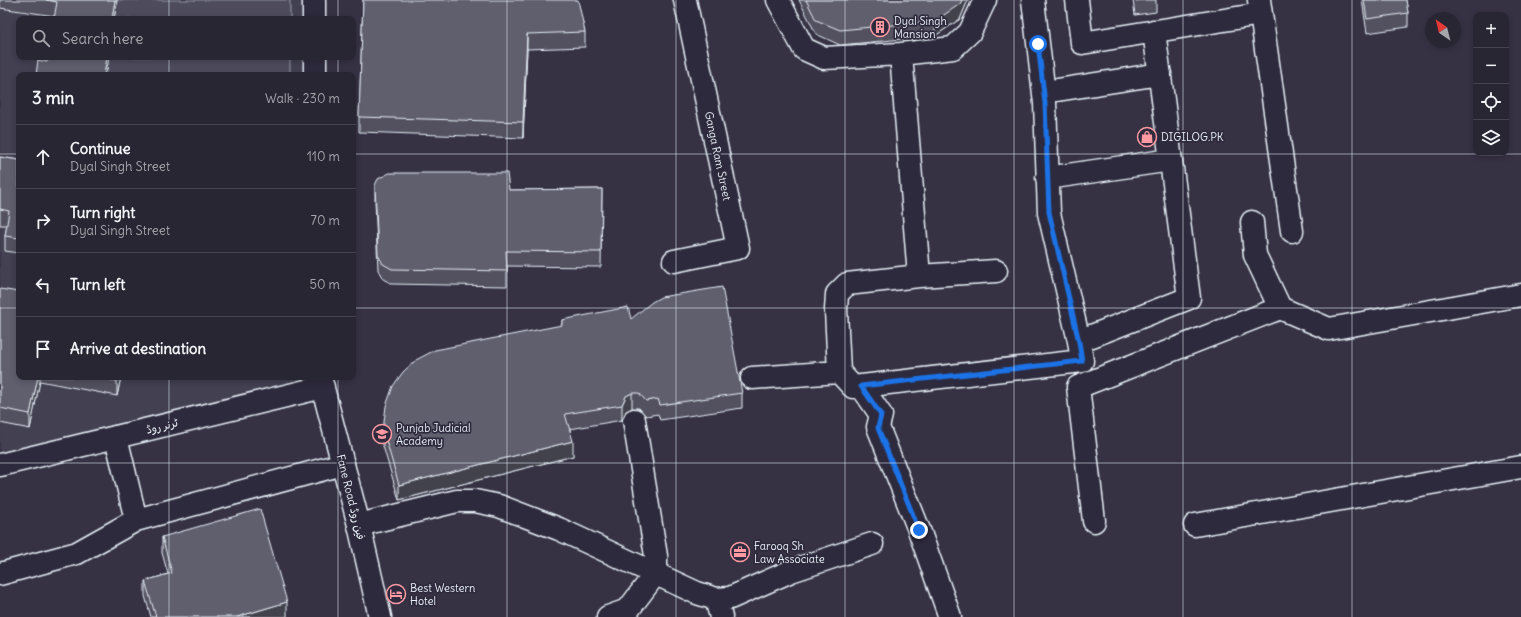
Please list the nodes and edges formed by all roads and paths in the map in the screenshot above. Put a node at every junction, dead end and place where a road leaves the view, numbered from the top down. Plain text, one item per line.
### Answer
1 (314, 0) edge
2 (685, 0) edge
3 (778, 0) edge
4 (985, 0) edge
5 (1033, 0) edge
6 (1078, 0) edge
7 (1260, 7) edge
8 (314, 16) edge
9 (1154, 31) junction
10 (902, 54) junction
11 (314, 60) edge
12 (315, 72) edge
13 (1160, 74) junction
14 (1044, 92) junction
15 (1171, 160) junction
16 (1047, 178) junction
17 (1252, 222) dead end
18 (1292, 231) dead end
19 (674, 261) dead end
20 (996, 271) dead end
21 (919, 276) junction
22 (1521, 295) edge
23 (1280, 308) junction
24 (1079, 342) junction
25 (752, 378) dead end
26 (322, 382) edge
27 (851, 382) junction
28 (634, 420) dead end
29 (116, 437) junction
30 (343, 464) junction
31 (0, 465) edge
32 (1521, 467) edge
33 (136, 520) junction
34 (1094, 521) dead end
35 (1195, 524) dead end
36 (359, 525) junction
37 (872, 544) dead end
38 (656, 573) junction
39 (0, 574) edge
40 (718, 608) edge
41 (380, 617) edge
42 (608, 617) edge
43 (950, 617) edge

1 - 8 street
2 - 19 street, Ganga Ram Street
3 - 10 street
4 - 10 street
5 - 14 street
6 - 9 street
7 - 9 street
7 - 18 street
9 - 13 street
10 - 21 street
11 - 12 street
13 - 14 street
13 - 15 street
14 - 16 street
15 - 16 street
15 - 24 street
16 - 24 street
17 - 23 street
20 - 21 street
21 - 27 street
22 - 23 street
23 - 34 street
24 - 27 street
25 - 27 street
26 - 29 street, ٹرنر روڈ
26 - 30 street, Fane Road فین روڈ
27 - 43 street
28 - 38 street
29 - 31 street, ٹرنر روڈ
29 - 33 street
30 - 33 street
30 - 36 street, Fane Road فین روڈ
32 - 35 street
33 - 39 street
36 - 38 street
36 - 41 street, Fane Road فین روڈ
37 - 40 street
38 - 40 street
38 - 42 street

